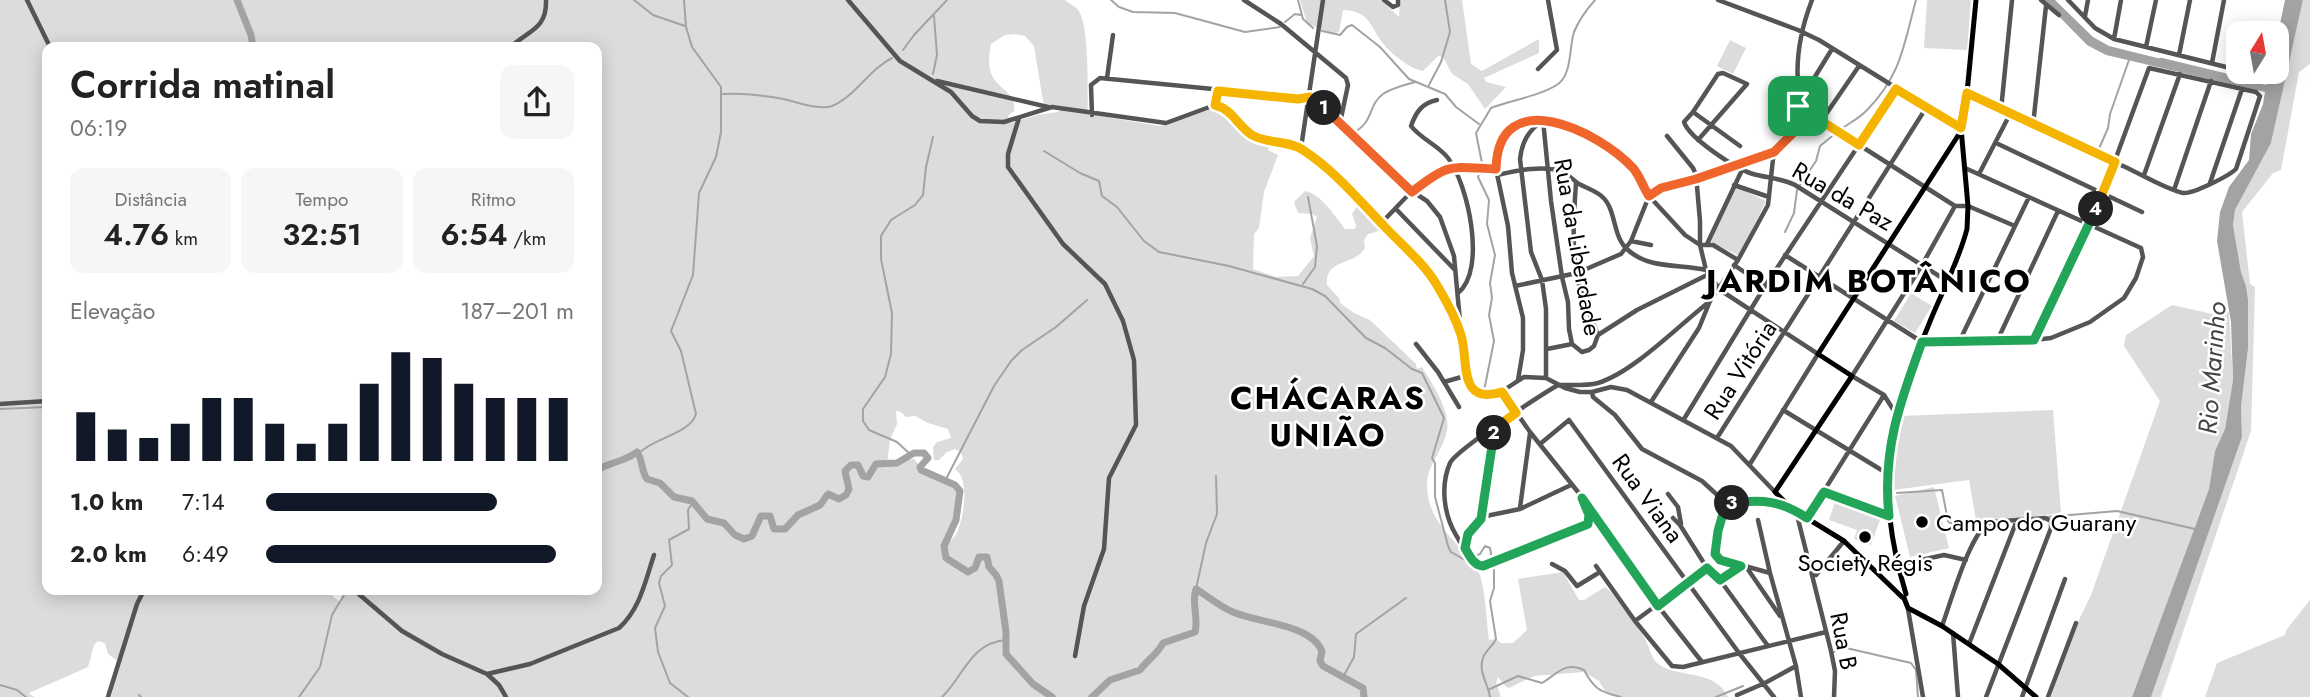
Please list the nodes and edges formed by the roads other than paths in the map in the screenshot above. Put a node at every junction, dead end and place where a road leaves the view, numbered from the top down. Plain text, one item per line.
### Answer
1 (27, 0) edge
2 (546, 0) edge
3 (848, 0) edge
4 (1244, 0) edge
5 (1323, 0) edge
6 (1384, 0) edge
7 (1548, 0) edge
8 (1718, 0) edge
9 (1805, 0) edge
10 (1976, 0) edge
11 (2012, 0) edge
12 (2041, 0) edge
13 (2068, 0) edge
14 (2088, 0) edge
15 (2122, 0) edge
16 (2156, 0) edge
17 (2190, 0) edge
18 (2224, 0) edge
19 (1812, 1) edge
20 (1398, 3) edge
21 (2046, 6) junction
22 (2059, 15) dead end
23 (2085, 17) junction
24 (1801, 33) junction
25 (1113, 35) dead end
26 (2114, 39) junction
27 (48, 42) edge
28 (518, 42) edge
29 (2146, 47) junction
30 (1832, 49) junction
31 (1314, 50) junction
32 (2179, 55) junction
33 (2212, 63) junction
34 (1859, 66) junction
35 (2226, 67) edge
36 (1538, 69) dead end
37 (2180, 74) junction
38 (1107, 78) junction
39 (933, 80) junction
40 (2211, 81) junction
41 (1896, 89) junction
42 (2242, 89) junction
43 (1218, 91) junction
44 (1967, 93) junction
45 (1307, 97) junction
46 (1437, 100) dead end
47 (1799, 103) junction
48 (1215, 105) junction
49 (1052, 107) junction
50 (1926, 108) junction
51 (2001, 110) junction
52 (1693, 112) junction
53 (2010, 114) junction
54 (1092, 115) junction
55 (1019, 117) junction
56 (1543, 120) junction
57 (1822, 120) junction
58 (1340, 123) junction
59 (1712, 125) junction
60 (2034, 125) junction
61 (1961, 130) junction
62 (1667, 136) dead end
63 (1698, 140) junction
64 (1996, 144) junction
65 (1859, 145) junction
66 (1740, 146) dead end
67 (1301, 148) junction
68 (1779, 148) junction
69 (2115, 162) junction
70 (1737, 166) junction
71 (1891, 166) junction
72 (1453, 167) junction
73 (1965, 168) junction
74 (1547, 169) junction
75 (1742, 170) junction
76 (1522, 171) junction
77 (1496, 172) junction
78 (1979, 174) junction
79 (2144, 175) junction
80 (1772, 177) junction
81 (1696, 179) junction
82 (1576, 182) junction
83 (2210, 183) junction
84 (1734, 185) junction
85 (1924, 186) junction
86 (2175, 190) junction
87 (1412, 192) junction
88 (2103, 193) junction
89 (1649, 196) junction
90 (1769, 197) junction
91 (2029, 197) junction
92 (1822, 201) junction
93 (1955, 206) junction
94 (1968, 206) junction
95 (1396, 209) junction
96 (2059, 211) junction
97 (2142, 212) dead end
98 (1855, 222) junction
99 (1381, 223) junction
100 (2089, 225) junction
101 (2015, 226) junction
102 (1631, 241) junction
103 (1888, 242) junction
104 (1651, 244) dead end
105 (1707, 244) junction
106 (1700, 245) junction
107 (1626, 249) junction
108 (1785, 255) junction
109 (1736, 263) junction
110 (1922, 265) junction
111 (1455, 270) junction
112 (1708, 272) junction
113 (1577, 273) junction
114 (1562, 276) junction
115 (1821, 277) junction
116 (1542, 281) junction
117 (1947, 281) junction
118 (1514, 286) junction
119 (1765, 286) junction
120 (1720, 290) junction
121 (1457, 293) junction
122 (1854, 299) junction
123 (1710, 301) junction
124 (1751, 309) junction
125 (1887, 320) junction
126 (1785, 332) junction
127 (1461, 335) junction
128 (1598, 335) junction
129 (1998, 339) junction
130 (1960, 340) junction
131 (2034, 340) junction
132 (1922, 342) junction
133 (1416, 344) dead end
134 (1572, 344) junction
135 (1547, 349) junction
136 (1818, 354) junction
137 (1465, 376) junction
138 (1852, 376) junction
139 (1546, 378) junction
140 (1518, 380) junction
141 (1444, 382) junction
142 (1559, 385) junction
143 (1502, 392) junction
144 (1592, 392) junction
145 (1884, 395) junction
146 (42, 401) edge
147 (1651, 402) junction
148 (0, 404) edge
149 (1459, 407) dead end
150 (1783, 410) junction
151 (1516, 413) junction
152 (1896, 414) junction
153 (1684, 419) junction
154 (1495, 428) junction
155 (1816, 430) junction
156 (1530, 432) junction
157 (1717, 438) junction
158 (1540, 444) junction
159 (1851, 451) junction
160 (1750, 464) junction
161 (1888, 474) junction
162 (1572, 485) junction
163 (1775, 492) junction
164 (1824, 492) junction
165 (1668, 494) dead end
166 (1582, 498) junction
167 (1726, 503) junction
168 (1787, 505) junction
169 (1520, 509) junction
170 (1796, 511) junction
171 (1889, 516) junction
172 (1674, 518) dead end
173 (1807, 518) junction
174 (1481, 519) junction
175 (1758, 520) dead end
176 (2017, 520) junction
177 (1680, 525) junction
178 (1844, 541) junction
179 (1465, 548) junction
180 (654, 555) dead end
181 (1966, 560) junction
182 (1552, 564) dead end
183 (1898, 565) junction
184 (1596, 566) dead end
185 (1744, 567) junction
186 (1707, 568) junction
187 (1600, 572) junction
188 (1770, 573) junction
189 (1816, 575) dead end
190 (2065, 579) dead end
191 (1720, 580) junction
192 (1688, 584) junction
193 (142, 595) edge
194 (360, 595) edge
195 (1904, 596) junction
196 (1658, 606) junction
197 (1783, 620) junction
198 (1635, 621) junction
199 (2076, 623) dead end
200 (1942, 626) junction
201 (1826, 632) junction
202 (1953, 633) junction
203 (1790, 640) junction
204 (1969, 644) junction
205 (1768, 646) junction
206 (1739, 653) junction
207 (1075, 656) dead end
208 (1702, 662) junction
209 (1998, 664) junction
210 (1796, 666) junction
211 (487, 674) junction
212 (1765, 683) junction
213 (2026, 686) junction
214 (1737, 695) dead end
215 (108, 697) edge
216 (506, 697) edge
217 (1774, 697) edge
218 (1801, 697) edge
219 (1835, 697) edge
220 (1923, 697) edge
221 (1958, 697) edge
222 (1986, 697) edge
223 (2022, 697) edge
224 (2036, 697) edge
225 (2048, 697) edge

1 - 27 street
2 - 28 street
3 - 39 street
4 - 31 street
5 - 31 street
6 - 20 street
7 - 36 street
8 - 24 street
9 - 19 street
10 - 44 main road
11 - 51 street
12 - 21 street
13 - 23 street
14 - 23 street
15 - 26 street
16 - 29 street
17 - 32 street
18 - 33 street
19 - 24 street
21 - 22 street
21 - 60 street
23 - 26 street
24 - 30 street
24 - 47 street
25 - 38 street
26 - 29 street
29 - 32 street
30 - 34 street
30 - 47 street
31 - 45 street
31 - 58 street
32 - 33 street
33 - 35 street
34 - 41 street
34 - 57 street
37 - 40 street
37 - 69 street
37 - 79 street
38 - 43 street
38 - 54 street
39 - 49 street
39 - 55 street
40 - 42 street
40 - 86 street
41 - 50 street
41 - 65 street
42 - 83 street
42 - 83 street
43 - 45 street
43 - 48 street
44 - 51 street
44 - 61 main road
45 - 58 street
45 - 67 street
46 - 72 street
47 - 57 street
47 - 68 street
48 - 54 street
48 - 67 street
49 - 54 street
49 - 55 street
50 - 61 street
50 - 71 street, Rua Vitória
51 - 53 street
52 - 59 street
52 - 59 street
52 - 63 street, Rua da Paz
53 - 60 street
53 - 64 street
55 - 207 street
56 - 74 street, Rua da Liberdade
56 - 76 street
56 - 77 street
56 - 89 street
57 - 65 street
58 - 87 street
59 - 63 street
59 - 66 street
60 - 69 street
61 - 73 main road
61 - 85 main road
62 - 81 street
63 - 70 street, Rua da Paz
64 - 78 street
64 - 88 street
65 - 71 street
65 - 92 street
67 - 99 street
68 - 70 street
68 - 80 street
69 - 79 street
69 - 88 street
70 - 75 street, Rua da Paz
70 - 81 street
71 - 85 street
71 - 98 street, Rua Vitória
72 - 77 street
72 - 87 street
72 - 121 street
73 - 78 street
73 - 94 main road
74 - 76 street
74 - 82 street
74 - 114 street, Rua da Liberdade
75 - 80 street, Rua da Paz
75 - 84 street
76 - 77 street
76 - 116 street
77 - 118 street
78 - 91 street
79 - 86 street
80 - 90 street
80 - 92 street, Rua da Paz
81 - 89 street
81 - 106 street
82 - 107 street
82 - 113 street
83 - 86 street
84 - 90 street
84 - 105 street
85 - 93 street
85 - 103 main road
87 - 95 street
87 - 111 street
88 - 97 street
88 - 100 street
89 - 102 street
89 - 106 street
90 - 109 street
91 - 96 street
91 - 101 street
92 - 98 street, Rua da Paz
92 - 108 street
93 - 94 street
93 - 110 street
94 - 101 street
94 - 117 main road
95 - 99 street
95 - 111 street
96 - 100 street
96 - 129 street
98 - 103 street, Rua da Paz
98 - 115 street, Rua Vitória
99 - 127 street
100 - 131 street
100 - 131 street
101 - 130 street
102 - 104 street
102 - 107 street
103 - 110 street, Rua da Paz
103 - 122 main road
105 - 106 street
105 - 109 street
106 - 112 street
107 - 112 street
107 - 113 street
108 - 115 street
108 - 119 street
109 - 119 street
109 - 120 street
110 - 117 street, Rua da Paz
110 - 125 street
111 - 121 street
112 - 120 street
112 - 128 street, Rua da Liberdade
113 - 114 street
113 - 128 street
114 - 116 street
114 - 134 street, Rua da Liberdade
115 - 122 street
115 - 126 street, Rua Vitória
116 - 118 street
116 - 135 street
117 - 132 main road
118 - 140 street
119 - 124 street
120 - 123 street
120 - 124 street
121 - 127 street
122 - 125 street
122 - 136 main road
123 - 142 street
123 - 147 street
124 - 126 street
124 - 153 street
125 - 132 street
125 - 138 street
126 - 136 street
126 - 157 street, Rua Vitória
127 - 137 street
128 - 134 street, Rua da Liberdade
129 - 130 street
129 - 131 street
130 - 132 street
132 - 152 main road
133 - 141 street
134 - 135 street
135 - 139 street
136 - 138 main road
136 - 150 street
137 - 141 street
137 - 143 street
138 - 145 street
138 - 155 main road
139 - 140 street
139 - 142 street
140 - 143 street
141 - 149 street
142 - 144 street
142 - 151 street
143 - 151 street
144 - 147 street
144 - 167 street
145 - 152 street
145 - 159 street
146 - 148 street
147 - 153 street
150 - 155 street
150 - 160 street
151 - 154 street
151 - 156 street
152 - 161 main road
153 - 157 street
154 - 174 street
154 - 179 street
155 - 159 street
155 - 163 main road
156 - 158 street
156 - 169 street
157 - 160 street
158 - 162 street
158 - 192 street, Rua Viana
159 - 161 street
159 - 164 street
160 - 163 street
161 - 171 main road
162 - 166 street
162 - 169 street
163 - 168 main road
164 - 171 street
164 - 173 street
165 - 177 street
166 - 179 street
166 - 196 street
167 - 168 street
167 - 185 street
168 - 170 main road
169 - 174 street
170 - 173 main road
170 - 201 street, Rua B
171 - 183 main road
172 - 177 street
173 - 178 main road
174 - 179 street
175 - 188 street
176 - 181 street
176 - 204 street
176 - 209 street
177 - 186 street
178 - 189 street
178 - 195 main road
180 - 211 street
181 - 183 street
181 - 200 street
182 - 187 street
183 - 195 main road
184 - 187 street
185 - 188 street
185 - 191 street
185 - 197 street
186 - 191 street
186 - 192 street
187 - 198 street
188 - 197 street
190 - 213 street
191 - 205 street
192 - 196 street
192 - 206 street, Rua Viana
193 - 215 street
194 - 211 street
195 - 200 main road
195 - 220 street
196 - 198 street
196 - 208 street
197 - 203 street
198 - 208 street
199 - 225 street
200 - 202 main road
201 - 203 street
201 - 219 street, Rua B
202 - 204 main road
202 - 221 street
203 - 205 street
203 - 210 street
204 - 209 main road
205 - 206 street
206 - 208 street
206 - 212 street, Rua Viana
209 - 213 main road
209 - 222 street
210 - 212 street
210 - 218 street
211 - 216 street
212 - 214 street
212 - 217 street, Rua Viana
213 - 223 street
213 - 224 main road

